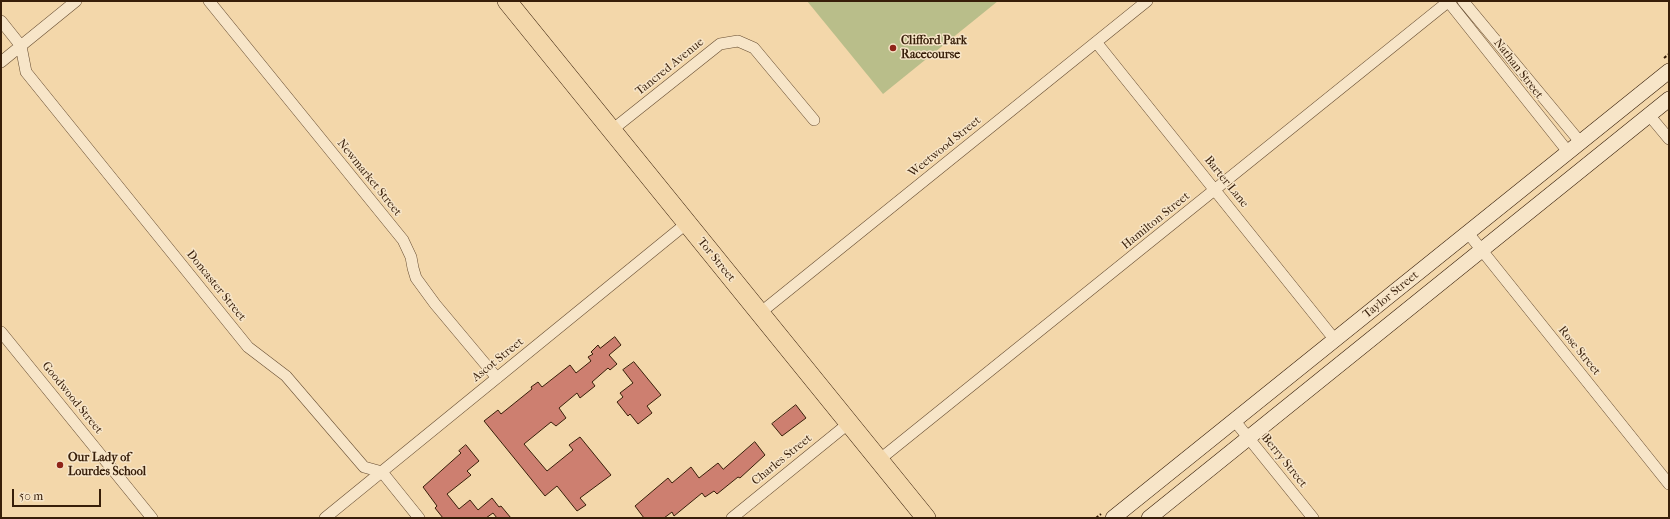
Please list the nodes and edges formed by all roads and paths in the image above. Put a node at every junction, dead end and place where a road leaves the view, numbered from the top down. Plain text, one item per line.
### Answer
1 (76, 1) edge
2 (209, 1) edge
3 (507, 1) edge
4 (1147, 1) edge
5 (1449, 1) edge
6 (1463, 1) edge
7 (1, 21) edge
8 (1096, 42) junction
9 (21, 46) junction
10 (1, 62) edge
11 (1669, 71) edge
12 (1669, 99) edge
13 (1649, 115) junction
14 (814, 120) dead end
15 (612, 130) junction
16 (1669, 140) edge
17 (1581, 143) junction
18 (1569, 152) junction
19 (1215, 190) junction
20 (687, 223) junction
21 (1468, 234) junction
22 (1482, 250) junction
23 (760, 313) junction
24 (1, 332) edge
25 (1335, 340) junction
26 (497, 378) junction
27 (1234, 420) junction
28 (849, 423) junction
29 (1248, 437) junction
30 (879, 460) junction
31 (382, 472) junction
32 (1669, 484) edge
33 (152, 518) edge
34 (325, 518) edge
35 (419, 518) edge
36 (732, 518) edge
37 (926, 518) edge
38 (1113, 518) edge
39 (1149, 518) edge
40 (1313, 518) edge

1 - 9 street
2 - 26 street, Newmarket Street
3 - 15 highway, Tor Street
4 - 8 street, Weetwood Street
5 - 18 street, Nathan Street
5 - 19 street, Hamilton Street
6 - 17 street, Nathan Street
7 - 9 street
8 - 19 street, Barter Lane
8 - 23 street, Weetwood Street
9 - 10 street
9 - 31 street, Doncaster Street
11 - 17 main road, Taylor Street
12 - 13 main road, Taylor Street
13 - 16 street
13 - 22 main road, Taylor Street
14 - 15 street, Tancred Avenue
15 - 20 highway, Tor Street
17 - 18 main road, Taylor Street
18 - 21 main road, Taylor Street
19 - 25 street, Barter Lane
19 - 30 street, Hamilton Street
20 - 23 highway, Tor Street
20 - 26 street, Ascot Street
21 - 22 street, Rose Street
21 - 25 main road, Taylor Street
22 - 29 main road, Taylor Street
22 - 32 street, Rose Street
23 - 28 highway, Tor Street
24 - 33 street, Goodwood Street
25 - 27 main road, Taylor Street
26 - 31 street, Ascot Street
27 - 29 street, Berry Street
27 - 38 main road, Taylor Street
28 - 30 highway, Tor Street
28 - 36 street, Charles Street
29 - 39 main road, Taylor Street
29 - 40 street, Berry Street
30 - 37 highway, Tor Street
31 - 34 street, Ascot Street
31 - 35 street

